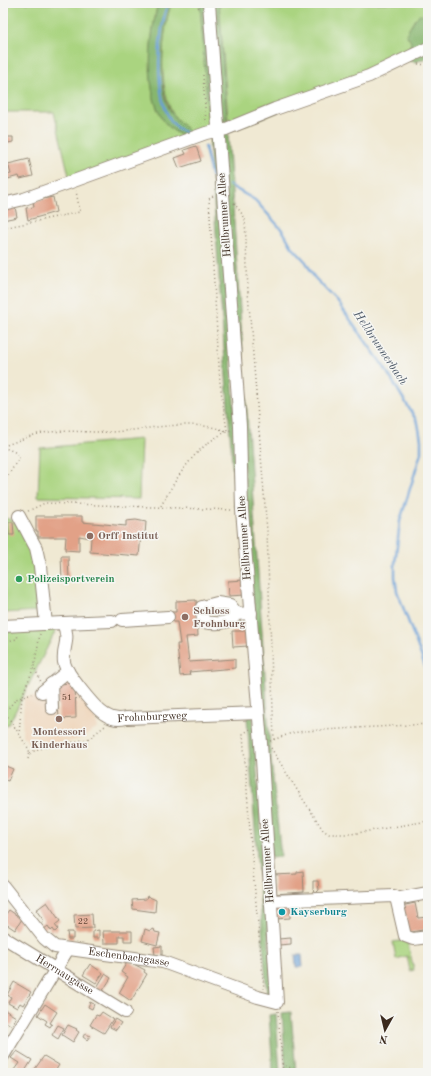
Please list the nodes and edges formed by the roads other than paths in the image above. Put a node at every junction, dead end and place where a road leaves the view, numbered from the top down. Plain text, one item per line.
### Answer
1 (209, 3) edge
2 (428, 48) edge
3 (220, 130) junction
4 (3, 204) edge
5 (19, 516) road end
6 (251, 613) junction
7 (237, 614) dead end
8 (168, 617) dead end
9 (43, 624) junction
10 (63, 624) junction
11 (3, 626) edge
12 (68, 671) junction
13 (52, 708) dead end
14 (258, 718) junction
15 (3, 886) edge
16 (428, 893) edge
17 (396, 899) junction
18 (270, 901) junction
19 (428, 936) edge
20 (3, 937) edge
21 (68, 949) junction
22 (55, 970) junction
23 (277, 1002) joint
24 (125, 1012) dead end
25 (3, 1056) edge

1 - 3 street, Hellbrunner Allee
2 - 3 street
3 - 4 street
3 - 6 street, Hellbrunner Allee
5 - 9 street
6 - 7 street
6 - 14 street, Hellbrunner Allee
8 - 10 street
9 - 10 street
9 - 11 street
10 - 12 street, Frohnburgweg
12 - 13 street
12 - 14 street, Frohnburgweg
14 - 18 street, Hellbrunner Allee
15 - 21 street, Eschenbachgasse
16 - 17 street
17 - 18 street
17 - 19 street
18 - 23 street, Hellbrunner Allee
20 - 22 street, Herrnaugasse
21 - 22 street
21 - 23 street, Eschenbachgasse
22 - 24 street, Herrnaugasse
22 - 25 street

